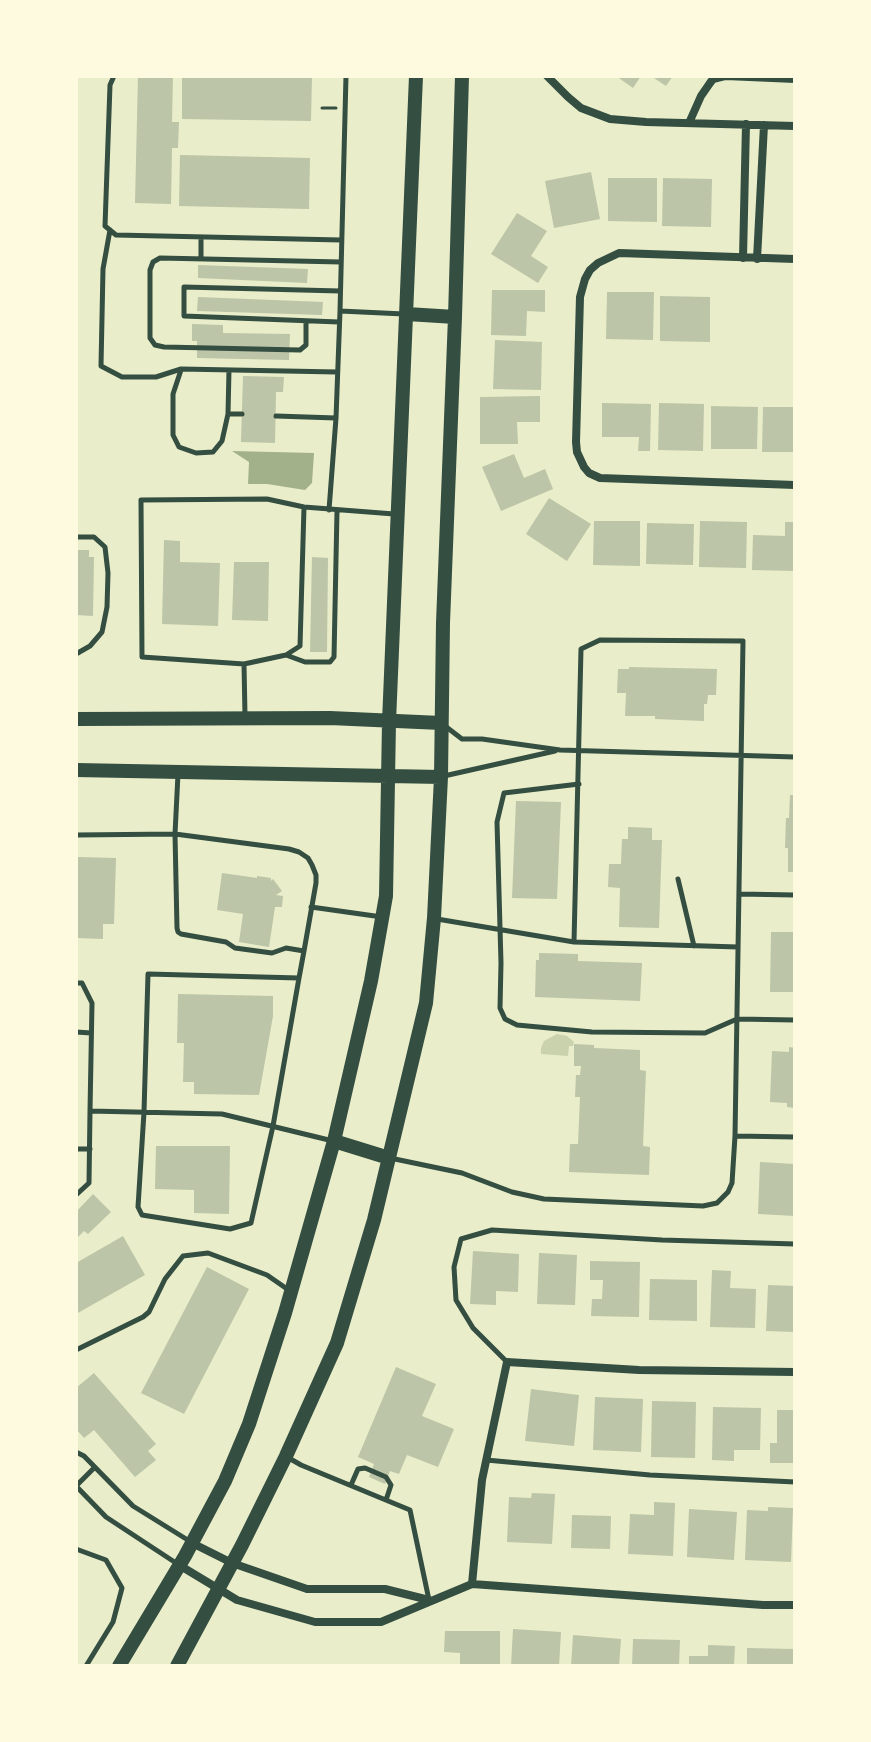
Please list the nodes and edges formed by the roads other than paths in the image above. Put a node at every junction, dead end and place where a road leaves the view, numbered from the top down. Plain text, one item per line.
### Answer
1 (114, 76) edge
2 (346, 76) edge
3 (416, 76) edge
4 (462, 76) edge
5 (547, 76) edge
6 (726, 76) edge
7 (795, 79) edge
8 (689, 123) junction
9 (746, 124) junction
10 (764, 125) junction
11 (795, 126) edge
12 (110, 230) junction
13 (201, 237) junction
14 (341, 240) junction
15 (743, 258) junction
16 (201, 259) junction
17 (757, 259) junction
18 (795, 259) edge
19 (341, 262) junction
20 (340, 291) junction
21 (340, 311) junction
22 (407, 314) junction
23 (455, 317) junction
24 (306, 322) junction
25 (339, 322) junction
26 (181, 369) junction
27 (229, 370) junction
28 (337, 372) junction
29 (228, 414) junction
30 (242, 414) dead end
31 (276, 416) dead end
32 (336, 418) junction
33 (795, 485) edge
34 (304, 507) junction
35 (329, 510) junction
36 (337, 511) junction
37 (399, 514) junction
38 (76, 537) edge
39 (76, 654) edge
40 (286, 655) junction
41 (244, 664) junction
42 (245, 717) junction
43 (76, 719) edge
44 (389, 722) junction
45 (441, 723) junction
46 (560, 750) junction
47 (580, 750) junction
48 (742, 756) junction
49 (795, 757) edge
50 (76, 770) edge
51 (178, 773) junction
52 (387, 776) junction
53 (441, 777) junction
54 (579, 784) junction
55 (175, 834) junction
56 (76, 835) edge
57 (678, 879) dead end
58 (739, 894) junction
59 (795, 895) edge
60 (311, 907) junction
61 (382, 917) junction
62 (434, 918) junction
63 (500, 931) junction
64 (574, 942) junction
65 (694, 946) junction
66 (738, 947) junction
67 (304, 951) junction
68 (299, 978) junction
69 (76, 983) edge
70 (737, 1019) junction
71 (795, 1020) edge
72 (76, 1032) edge
73 (91, 1033) junction
74 (90, 1111) junction
75 (144, 1112) junction
76 (273, 1126) junction
77 (735, 1136) junction
78 (795, 1137) edge
79 (334, 1141) junction
80 (76, 1149) edge
81 (90, 1149) junction
82 (389, 1158) junction
83 (76, 1195) edge
84 (795, 1244) edge
85 (291, 1291) junction
86 (76, 1350) edge
87 (507, 1362) junction
88 (795, 1372) edge
89 (76, 1452) edge
90 (286, 1456) junction
91 (486, 1460) junction
92 (94, 1468) junction
93 (795, 1482) edge
94 (351, 1485) junction
95 (76, 1486) edge
96 (386, 1500) junction
97 (192, 1543) junction
98 (76, 1549) edge
99 (232, 1563) junction
100 (179, 1565) junction
101 (472, 1584) junction
102 (218, 1589) junction
103 (430, 1600) junction
104 (795, 1605) edge
105 (86, 1666) edge
106 (119, 1666) edge
107 (177, 1666) edge

1 - 12 lane
2 - 14 lane
3 - 22 main road
4 - 23 main road
5 - 8 street
6 - 7 street
6 - 8 street
8 - 9 street
9 - 10 street
9 - 15 street
10 - 11 street
10 - 17 street
12 - 13 lane
12 - 26 lane
13 - 14 lane
13 - 16 lane
14 - 19 lane
15 - 17 street
15 - 33 street
16 - 19 lane
16 - 24 lane
17 - 18 street
19 - 20 lane
20 - 21 lane
20 - 24 lane
21 - 22 lane
21 - 25 lane
22 - 23 main road
22 - 37 main road
23 - 45 main road
24 - 25 lane
25 - 28 lane
26 - 27 lane
26 - 29 lane
27 - 28 lane
27 - 29 lane
28 - 32 lane
29 - 30 lane
31 - 32 lane
32 - 35 lane
34 - 35 lane
34 - 40 lane
34 - 41 lane
35 - 36 lane
36 - 37 lane
36 - 40 lane
37 - 44 main road
38 - 39 lane
40 - 41 lane
41 - 42 lane
42 - 43 main road
42 - 44 main road
44 - 45 main road
44 - 52 main road
45 - 46 lane
45 - 53 main road
46 - 47 lane
46 - 53 lane
47 - 48 lane
47 - 48 lane
47 - 54 lane
48 - 49 lane
48 - 58 lane
50 - 51 main road
51 - 52 main road
51 - 55 lane
52 - 53 main road
52 - 61 main road
53 - 62 main road
54 - 63 lane
54 - 64 lane
55 - 56 lane
55 - 60 lane
55 - 67 lane
57 - 65 lane
58 - 59 lane
58 - 66 lane
60 - 61 lane
60 - 67 lane
61 - 79 main road
62 - 63 lane
62 - 82 main road
63 - 64 lane
63 - 70 lane
64 - 65 lane
65 - 66 lane
66 - 70 lane
67 - 68 lane
68 - 75 lane
68 - 76 lane
69 - 73 lane
70 - 71 lane
70 - 77 lane
72 - 73 lane
73 - 74 lane
74 - 75 lane
74 - 81 lane
75 - 76 lane
75 - 76 lane
76 - 79 lane
77 - 78 lane
77 - 82 lane
79 - 82 main road
79 - 85 main road
80 - 81 lane
81 - 83 lane
82 - 90 main road
84 - 87 lane
85 - 86 lane
85 - 97 main road
87 - 88 street
87 - 91 street
89 - 92 lane
90 - 94 lane
90 - 99 main road
91 - 93 lane
91 - 101 street
92 - 95 lane
92 - 97 lane
94 - 96 lane
94 - 96 lane
95 - 100 lane
96 - 103 lane
97 - 99 street
97 - 100 main road
98 - 105 lane
99 - 102 main road
99 - 103 street
100 - 102 street
100 - 106 main road
101 - 103 street
101 - 104 street
102 - 103 street
102 - 107 main road

